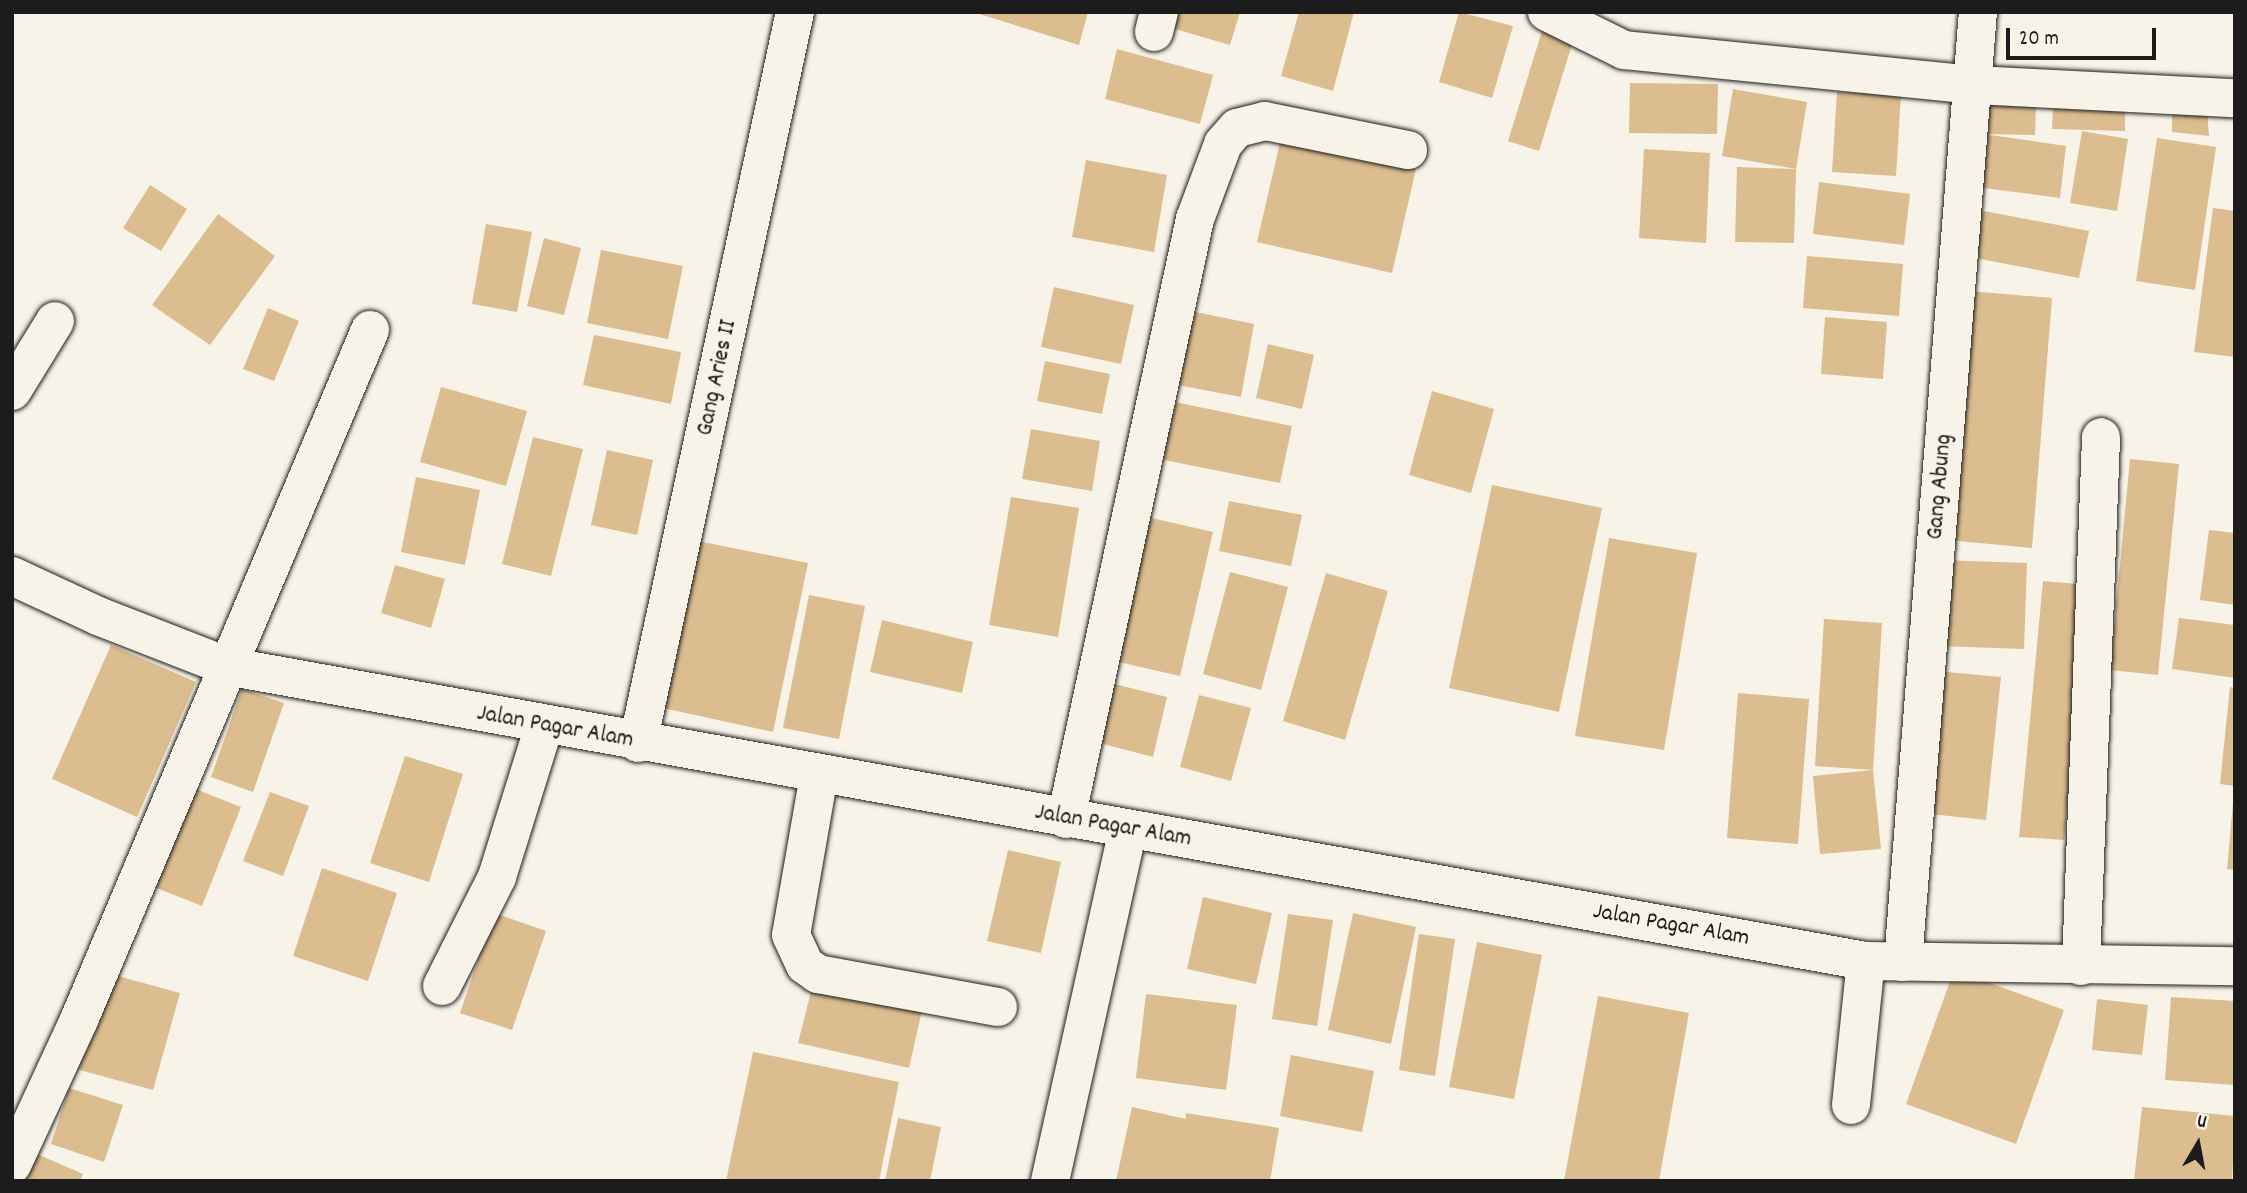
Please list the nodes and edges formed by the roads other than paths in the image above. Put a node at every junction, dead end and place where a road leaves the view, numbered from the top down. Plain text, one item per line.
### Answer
1 (795, 12) edge
2 (1547, 12) edge
3 (1978, 12) edge
4 (1974, 85) junction
5 (2235, 98) edge
6 (1408, 150) dead end
7 (55, 321) dead end
8 (370, 330) dead end
9 (12, 391) edge
10 (2101, 437) dead end
11 (12, 576) edge
12 (226, 666) junction
13 (544, 726) junction
14 (638, 743) junction
15 (818, 775) junction
16 (1066, 819) junction
17 (1128, 830) junction
18 (1884, 961) junction
19 (2081, 966) junction
20 (2235, 966) edge
21 (442, 986) dead end
22 (998, 1007) dead end
23 (1851, 1105) dead end
24 (12, 1165) edge
25 (1050, 1181) edge

1 - 14 street, Gang Aries II
2 - 4 street
3 - 4 street, Gang Abung
4 - 5 street
4 - 18 street, Gang Abung
6 - 16 street
7 - 9 street
8 - 12 street
10 - 19 street
11 - 12 street, Jalan Pagar Alam
12 - 13 street, Jalan Pagar Alam
12 - 24 street
13 - 14 street, Jalan Pagar Alam
13 - 21 street
14 - 15 street, Jalan Pagar Alam
15 - 16 street, Jalan Pagar Alam
15 - 22 street
16 - 17 street, Jalan Pagar Alam
17 - 18 street, Jalan Pagar Alam
17 - 25 street
18 - 19 street, Jalan Pagar Alam
18 - 23 street, Gang Abung
19 - 20 street, Jalan Pagar Alam

